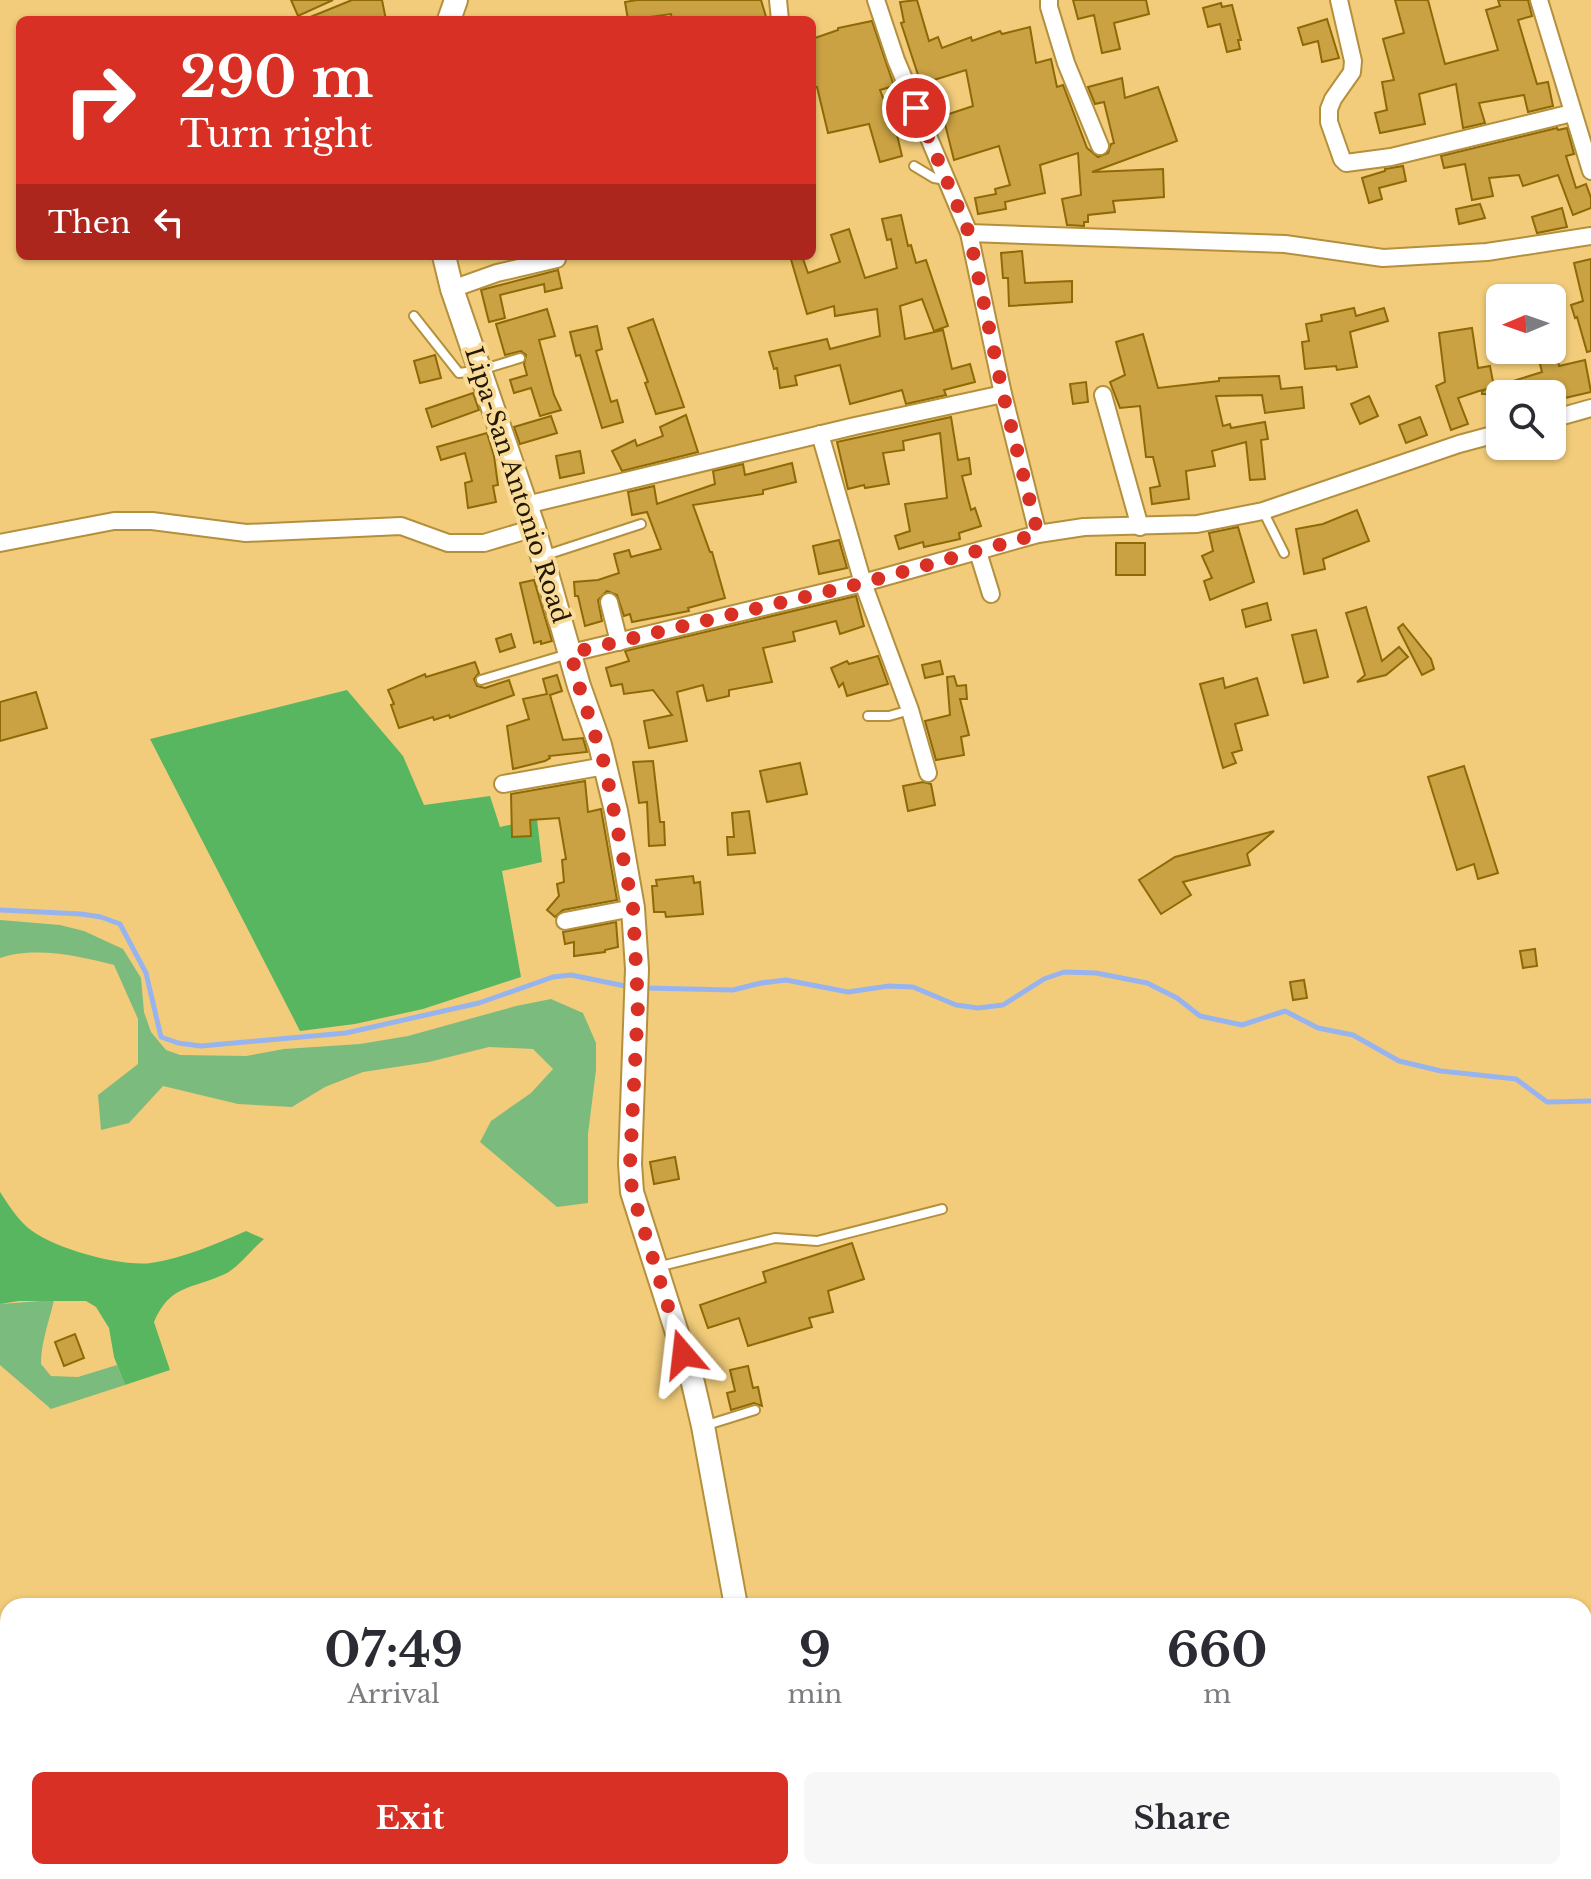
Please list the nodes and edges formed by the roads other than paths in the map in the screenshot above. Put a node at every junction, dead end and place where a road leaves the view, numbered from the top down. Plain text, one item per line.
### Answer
1 (876, 0) edge
2 (1049, 0) edge
3 (1339, 0) edge
4 (1539, 0) edge
5 (1591, 100) edge
6 (1572, 109) junction
7 (1100, 146) dead end
8 (914, 166) dead end
9 (1591, 171) edge
10 (947, 180) junction
11 (969, 233) junction
12 (1591, 236) edge
13 (445, 260) edge
14 (553, 260) edge
15 (452, 289) junction
16 (414, 316) dead end
17 (520, 358) dead end
18 (481, 370) junction
19 (1003, 394) junction
20 (1103, 395) dead end
21 (1591, 408) edge
22 (1566, 415) edge
23 (820, 434) junction
24 (1486, 437) edge
25 (526, 505) junction
26 (1263, 511) junction
27 (641, 524) dead end
28 (1140, 527) junction
29 (534, 528) junction
30 (1038, 534) junction
31 (0, 543) edge
32 (978, 552) junction
33 (1284, 553) dead end
34 (543, 556) junction
35 (863, 583) junction
36 (991, 594) dead end
37 (609, 602) dead end
38 (619, 642) junction
39 (571, 653) junction
40 (481, 680) dead end
41 (910, 710) junction
42 (868, 716) dead end
43 (605, 766) junction
44 (928, 773) dead end
45 (503, 784) dead end
46 (633, 908) junction
47 (565, 921) dead end
48 (942, 1209) dead end
49 (656, 1267) junction
50 (755, 1410) dead end
51 (703, 1426) junction
52 (735, 1598) edge

1 - 10 street
2 - 7 street
3 - 6 street
4 - 6 street
5 - 6 street
6 - 9 street
8 - 10 lane
10 - 11 street
11 - 12 street
11 - 19 street
13 - 15 main road, Lipa-San Antonio Road
14 - 15 street
15 - 18 main road, Lipa-San Antonio Road
16 - 18 lane
17 - 18 lane
18 - 25 main road, Lipa-San Antonio Road
19 - 23 street
19 - 30 street
20 - 28 street
21 - 22 street
23 - 25 street
23 - 35 street
24 - 26 street
25 - 29 main road, Lipa-San Antonio Road
26 - 28 street
26 - 33 lane
27 - 34 lane
28 - 30 street
29 - 31 street
29 - 34 main road, Lipa-San Antonio Road
30 - 32 street
32 - 35 street
32 - 36 street
34 - 39 main road, Lipa-San Antonio Road
35 - 38 street
35 - 41 street
37 - 38 street
38 - 39 street
39 - 40 lane
39 - 43 main road, Lipa-San Antonio Road
41 - 42 lane
41 - 44 street
43 - 45 street
43 - 46 main road, Lipa-San Antonio Road
46 - 47 street
46 - 49 main road, Lipa-San Antonio Road
48 - 49 lane
49 - 51 main road, Lipa-San Antonio Road
50 - 51 lane
51 - 52 main road, Lipa-San Antonio Road

